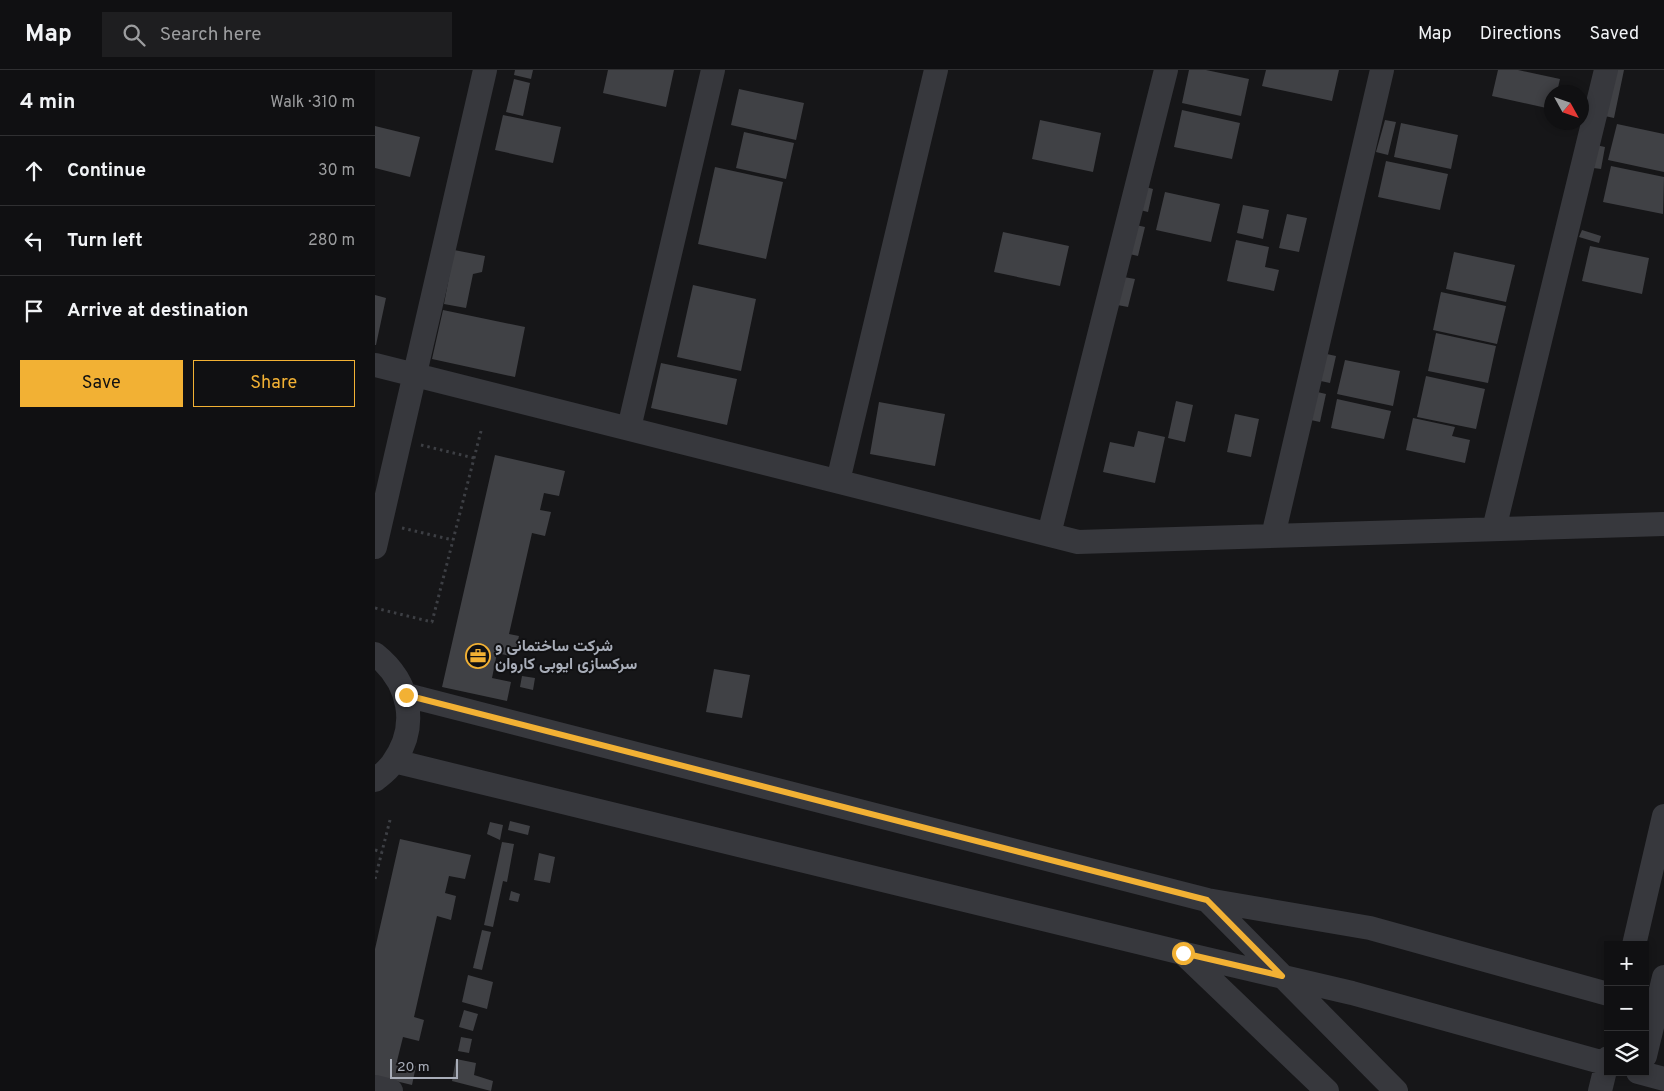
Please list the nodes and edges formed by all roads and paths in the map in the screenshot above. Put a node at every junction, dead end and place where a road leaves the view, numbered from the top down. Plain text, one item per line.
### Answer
1 (485, 70) edge
2 (713, 70) edge
3 (936, 70) edge
4 (1167, 70) edge
5 (1382, 70) edge
6 (1606, 70) edge
7 (375, 365) edge
8 (415, 374) junction
9 (629, 428) junction
10 (481, 431) dead end
11 (400, 440) junction
12 (474, 458) junction
13 (838, 481) junction
14 (381, 523) junction
15 (1664, 524) edge
16 (1494, 529) junction
17 (1049, 534) junction
18 (1273, 536) junction
19 (453, 540) junction
20 (375, 547) edge
21 (375, 608) edge
22 (375, 654) edge
23 (406, 695) junction
24 (394, 761) junction
25 (375, 780) edge
26 (1664, 816) edge
27 (390, 820) dead end
28 (375, 850) edge
29 (382, 852) junction
30 (375, 879) edge
31 (1207, 900) junction
32 (1635, 941) edge
33 (1183, 953) junction
34 (1282, 976) junction
35 (1664, 977) edge
36 (1604, 993) edge
37 (1655, 1007) edge
38 (1649, 1035) edge
39 (1604, 1061) edge
40 (1604, 1074) edge
41 (1649, 1075) edge
42 (1664, 1079) edge
43 (375, 1087) edge
44 (391, 1091) edge
45 (1327, 1091) edge
46 (1395, 1091) edge
47 (1600, 1091) edge

1 - 8 street
2 - 9 street
3 - 13 street
4 - 17 street
5 - 18 street
6 - 16 street
7 - 8 street
8 - 9 street
8 - 11 street
9 - 13 street
10 - 12 path
11 - 12 path
11 - 14 street
12 - 19 path
13 - 17 street
14 - 19 path
14 - 20 street
15 - 16 street
16 - 18 street
17 - 18 street
19 - 21 path
22 - 23 street
23 - 24 street
23 - 31 street
24 - 25 street
24 - 33 street
26 - 32 street
27 - 29 path
28 - 29 path
29 - 30 path
31 - 34 street
31 - 36 street
33 - 34 street
33 - 45 street
34 - 39 street
34 - 46 street
35 - 37 street
37 - 38 street
40 - 47 street
41 - 42 street
43 - 44 street

